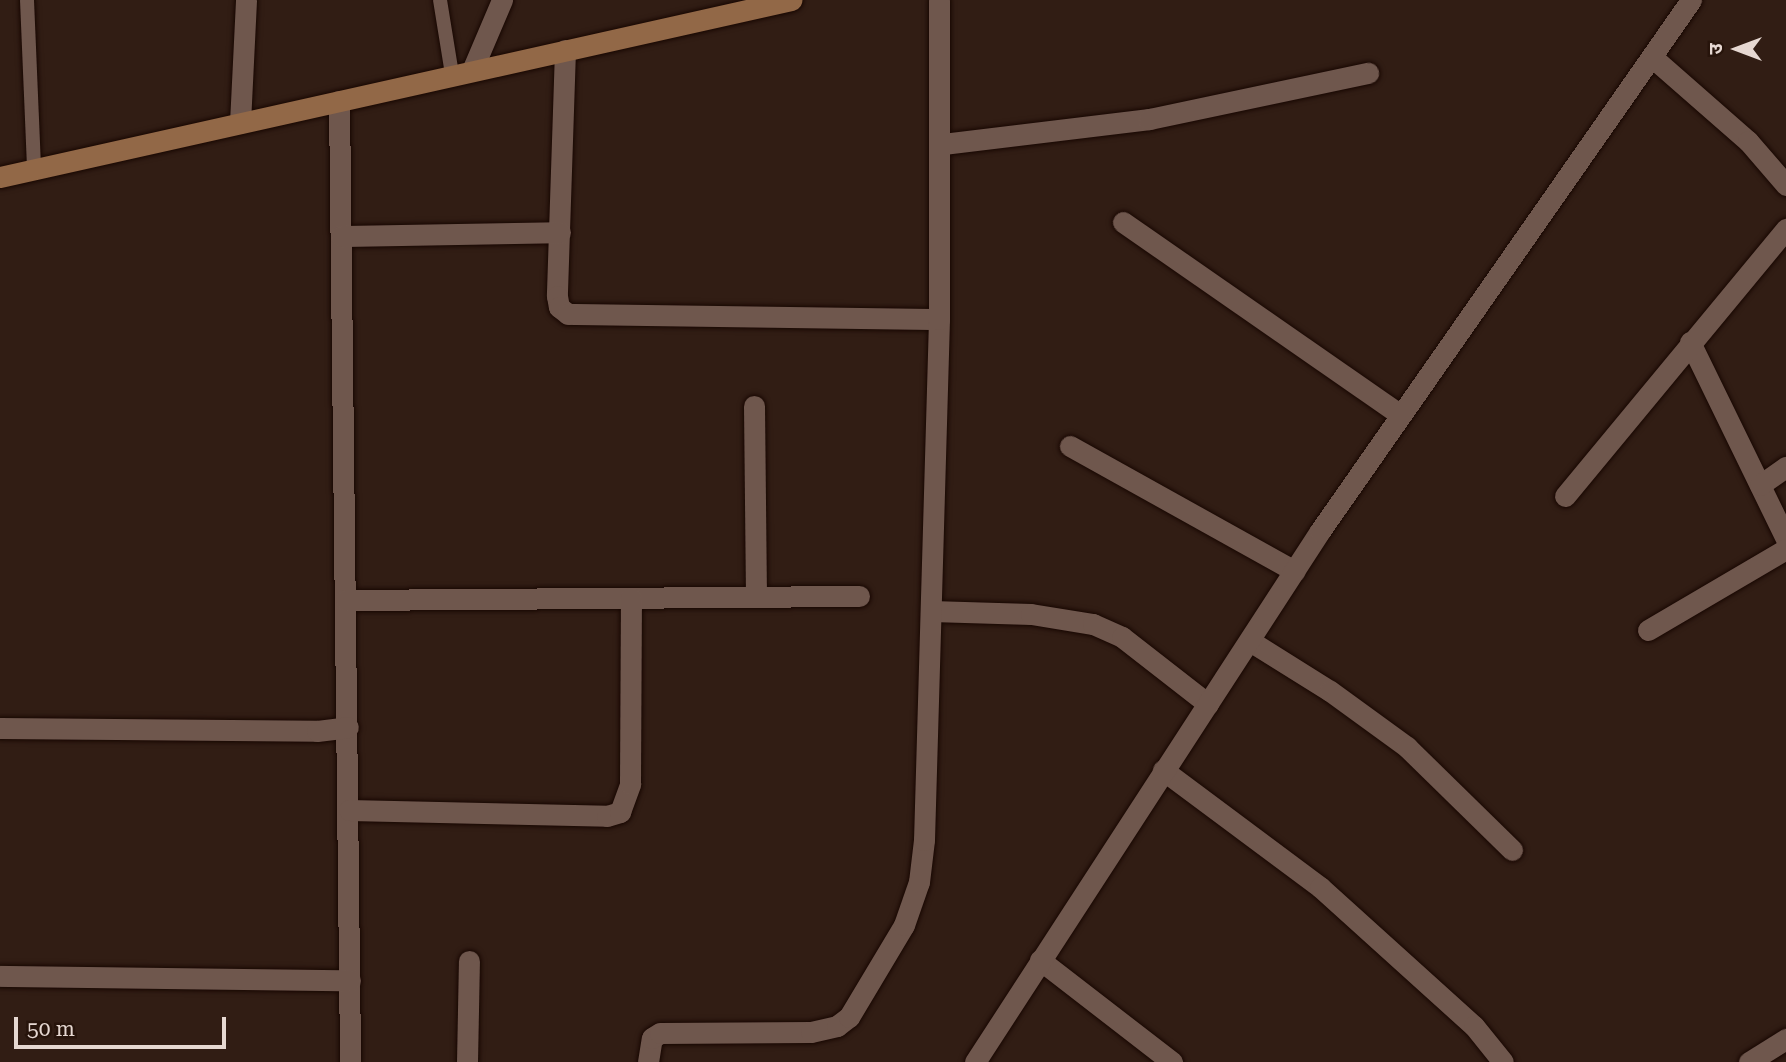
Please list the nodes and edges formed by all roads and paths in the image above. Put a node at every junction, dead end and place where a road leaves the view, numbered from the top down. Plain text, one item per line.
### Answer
1 (27, 0) edge
2 (246, 0) edge
3 (440, 0) edge
4 (502, 0) edge
5 (791, 0) edge
6 (940, 0) edge
7 (1691, 0) edge
8 (565, 50) junction
9 (1652, 57) junction
10 (473, 68) junction
11 (1368, 73) dead end
12 (452, 74) junction
13 (339, 101) junction
14 (240, 123) junction
15 (943, 144) junction
16 (34, 170) junction
17 (0, 177) edge
18 (1786, 185) edge
19 (1123, 222) dead end
20 (1786, 229) edge
21 (560, 232) junction
22 (341, 236) junction
23 (939, 319) junction
24 (1690, 342) junction
25 (754, 406) dead end
26 (1401, 415) junction
27 (1069, 446) dead end
28 (1786, 467) edge
29 (1760, 485) junction
30 (1565, 496) dead end
31 (1786, 539) edge
32 (1786, 549) edge
33 (1295, 571) junction
34 (859, 596) dead end
35 (756, 597) junction
36 (631, 598) junction
37 (346, 600) junction
38 (931, 611) junction
39 (1648, 630) dead end
40 (1250, 641) junction
41 (1208, 704) junction
42 (348, 727) junction
43 (0, 728) edge
44 (1163, 770) junction
45 (349, 810) junction
46 (1513, 850) dead end
47 (1040, 960) junction
48 (469, 961) dead end
49 (0, 976) edge
50 (350, 980) junction
51 (1786, 1039) edge
52 (350, 1062) edge
53 (467, 1062) edge
54 (648, 1062) edge
55 (975, 1062) edge
56 (1172, 1062) edge
57 (1503, 1062) edge
58 (1749, 1062) edge

1 - 16 lane
2 - 14 street
3 - 12 lane
4 - 10 street
5 - 8 main road
6 - 15 street
7 - 9 street
8 - 10 main road
8 - 21 street
9 - 18 street
9 - 26 street
10 - 12 main road
11 - 15 street
12 - 13 main road
13 - 14 main road
13 - 22 street
14 - 16 main road
15 - 23 street
16 - 17 main road
19 - 26 street
20 - 24 street
21 - 22 street
21 - 23 street
22 - 37 street
23 - 38 street
24 - 29 street
24 - 30 street
25 - 35 street
26 - 33 street
27 - 33 street
28 - 29 street
29 - 31 street
32 - 39 street
33 - 40 street
34 - 35 street
35 - 36 street
36 - 37 street
36 - 45 street
37 - 42 street
38 - 41 street
38 - 54 street
40 - 41 street
40 - 46 street
41 - 44 street
42 - 43 street
42 - 45 street
44 - 47 street
44 - 57 street
45 - 50 street
47 - 55 street
47 - 56 street
48 - 53 street
49 - 50 street
50 - 52 street
51 - 58 street

